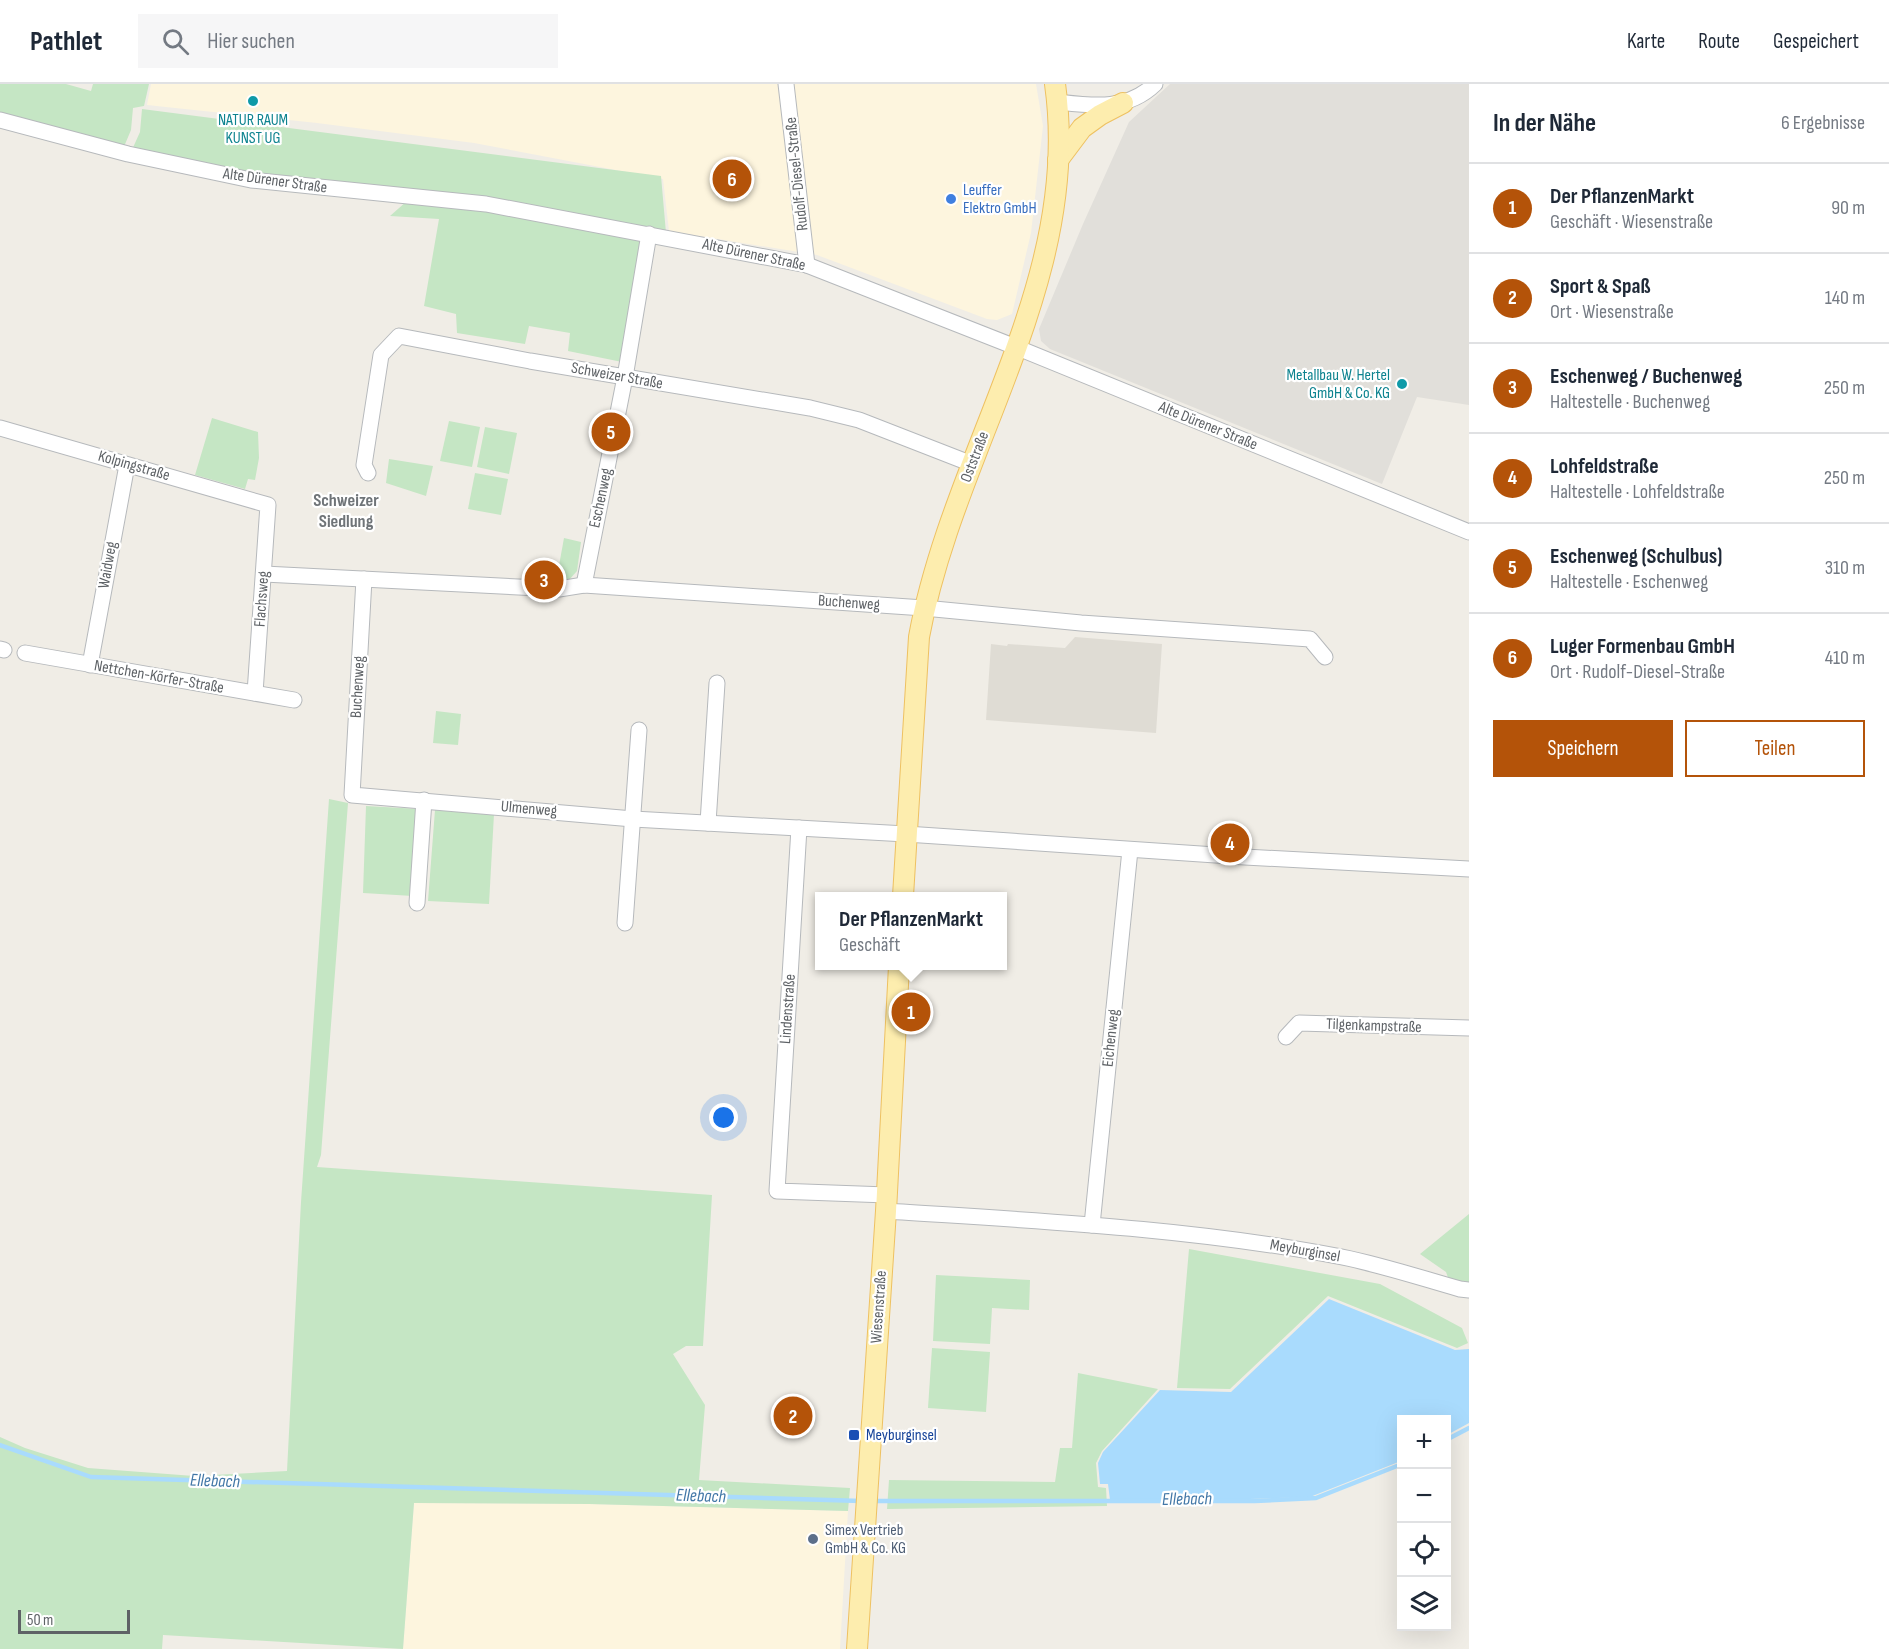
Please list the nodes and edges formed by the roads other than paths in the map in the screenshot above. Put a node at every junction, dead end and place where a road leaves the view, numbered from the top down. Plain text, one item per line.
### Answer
1 (786, 84) edge
2 (1155, 84) edge
3 (1056, 93) edge
4 (1123, 103) junction
5 (0, 120) edge
6 (1058, 160) junction
7 (649, 234) junction
8 (807, 265) junction
9 (1018, 348) junction
10 (625, 377) junction
11 (0, 428) edge
12 (972, 464) junction
13 (127, 465) junction
14 (368, 472) dead end
15 (268, 505) joint
16 (1469, 532) edge
17 (264, 574) junction
18 (364, 579) junction
19 (584, 585) junction
20 (924, 608) junction
21 (25, 653) dead end
22 (1325, 657) dead end
23 (90, 665) junction
24 (717, 683) dead end
25 (255, 693) junction
26 (294, 700) dead end
27 (639, 729) dead end
28 (352, 795) joint
29 (424, 800) junction
30 (633, 819) junction
31 (708, 823) junction
32 (799, 828) junction
33 (906, 834) junction
34 (1130, 850) junction
35 (1469, 869) edge
36 (903, 892) edge
37 (417, 903) dead end
38 (625, 923) dead end
39 (899, 970) edge
40 (1469, 1028) edge
41 (1286, 1037) dead end
42 (777, 1191) joint
43 (886, 1203) junction
44 (1092, 1226) junction
45 (1469, 1290) edge
46 (857, 1649) edge

1 - 8 street, Rudolf-Diesel-Straße
2 - 4 street
3 - 4 street
3 - 6 main road, Oststraße
4 - 6 main road
5 - 7 street, Alte Dürener Straße
6 - 9 main road, Oststraße
7 - 8 street, Alte Dürener Straße
7 - 10 street, Eschenweg
8 - 9 street, Alte Dürener Straße
9 - 12 main road, Oststraße
9 - 16 street, Alte Dürener Straße
10 - 12 street, Schweizer Straße
10 - 14 street, Schweizer Straße
10 - 19 street, Eschenweg
11 - 13 street, Kolpingstraße
12 - 20 main road, Oststraße
13 - 15 street, Kolpingstraße
13 - 23 street, Waidweg
15 - 17 street, Flachsweg
17 - 18 street, Buchenweg
17 - 25 street, Flachsweg
18 - 19 street, Buchenweg
18 - 28 street, Buchenweg
19 - 20 street, Buchenweg
20 - 22 street, Buchenweg
20 - 33 main road, Oststraße
21 - 23 street, Nettchen-Körfer-Straße
23 - 25 street, Nettchen-Körfer-Straße
24 - 31 street
25 - 26 street, Nettchen-Körfer-Straße
27 - 30 street
28 - 29 street, Ulmenweg
29 - 30 street, Ulmenweg
29 - 37 street
30 - 31 street, Ulmenweg
30 - 38 street
31 - 32 street, Ulmenweg
32 - 33 street, Ulmenweg
32 - 42 street, Lindenstraße
33 - 34 street, Ulmenweg
33 - 36 main road
34 - 35 street, Ulmenweg
34 - 44 street, Eichenweg
39 - 43 main road, Wiesenstraße
40 - 41 street, Tilgenkampstraße
42 - 43 street, Meyburginsel
43 - 44 street, Meyburginsel
43 - 46 main road, Wiesenstraße
44 - 45 street, Meyburginsel

